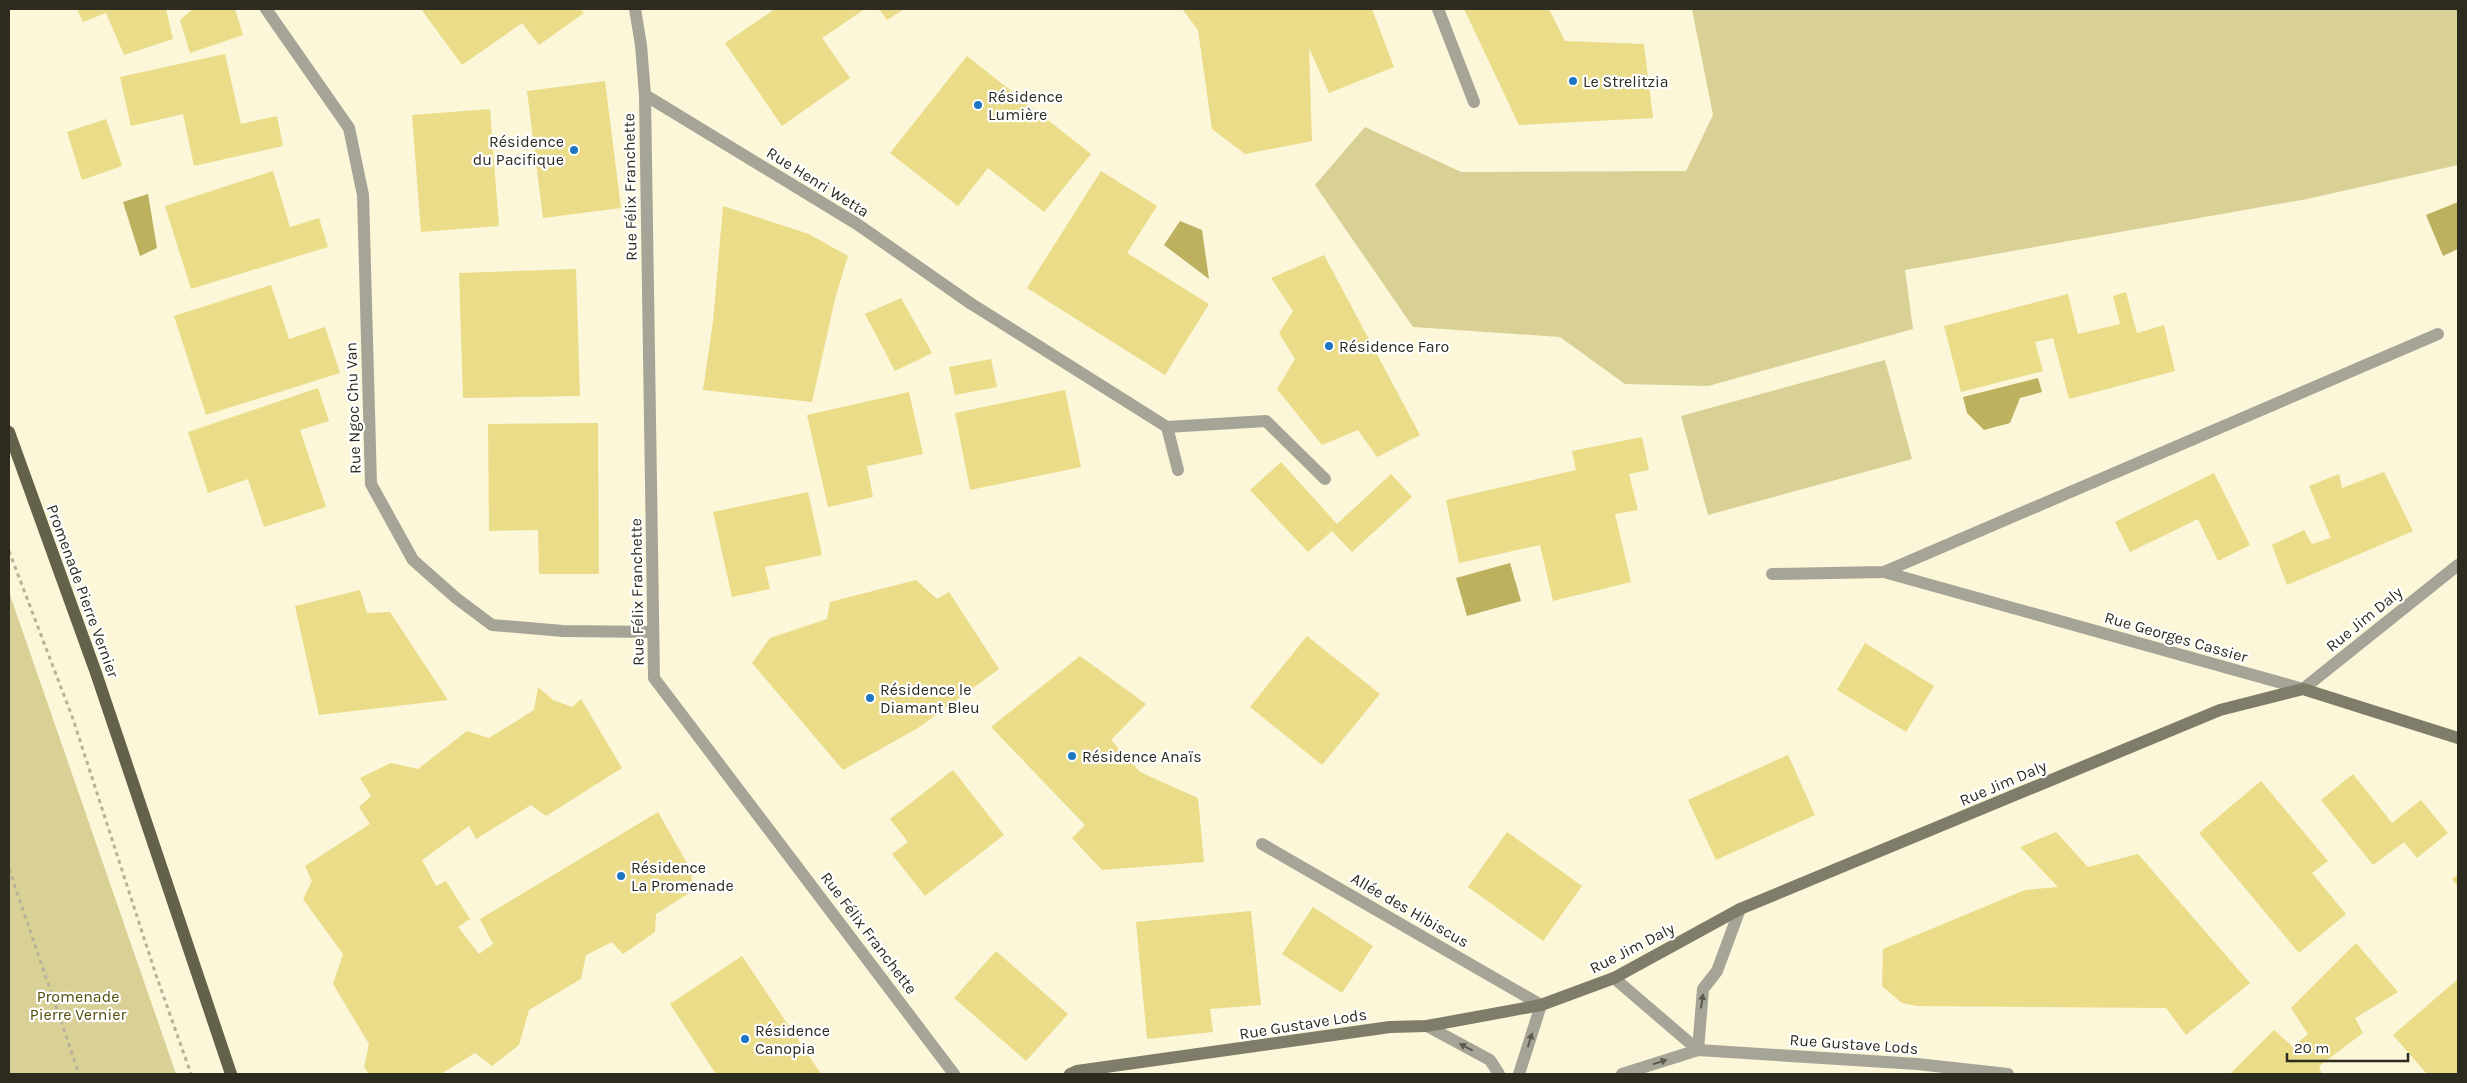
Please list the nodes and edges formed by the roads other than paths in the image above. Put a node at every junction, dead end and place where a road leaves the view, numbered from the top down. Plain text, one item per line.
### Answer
1 (266, 9) edge
2 (635, 9) edge
3 (1438, 9) edge
4 (645, 95) junction
5 (1474, 102) dead end
6 (2438, 334) dead end
7 (1167, 426) junction
8 (9, 432) edge
9 (1178, 470) dead end
10 (1325, 478) dead end
11 (2458, 566) edge
12 (1884, 572) junction
13 (1772, 574) dead end
14 (654, 632) junction
15 (2303, 689) junction
16 (2458, 738) edge
17 (1262, 844) dead end
18 (1740, 909) junction
19 (1614, 978) junction
20 (1541, 1005) junction
21 (1427, 1026) junction
22 (1698, 1050) junction
23 (1915, 1069) edge
24 (231, 1074) edge
25 (954, 1074) edge
26 (1070, 1074) edge
27 (1499, 1074) edge
28 (1520, 1074) edge
29 (1622, 1074) edge
30 (2008, 1074) edge

1 - 14 street, Rue Ngoc Chu Van
2 - 4 street, Rue Félix Franchette
3 - 5 street
4 - 7 street, Rue Henri Wetta
4 - 14 street, Rue Félix Franchette
6 - 12 street
7 - 9 street
7 - 10 street
8 - 24 main road, Promenade Pierre Vernier
11 - 15 street, Rue Jim Daly
12 - 13 street
12 - 15 street, Rue Georges Cassier
14 - 25 street, Rue Félix Franchette
15 - 16 street, Rue Georges Cassier
15 - 18 street, Rue Jim Daly
17 - 20 street, Allée des Hibiscus
18 - 19 street, Rue Jim Daly
22 -> 18 street
19 - 20 street, Rue Jim Daly
19 - 22 street
20 - 21 street, Rue Gustave Lods
28 -> 20 street
21 - 26 street, Rue Gustave Lods
27 -> 21 street
22 - 23 street, Rue Gustave Lods
29 -> 22 street
23 - 30 street, Rue Gustave Lods

